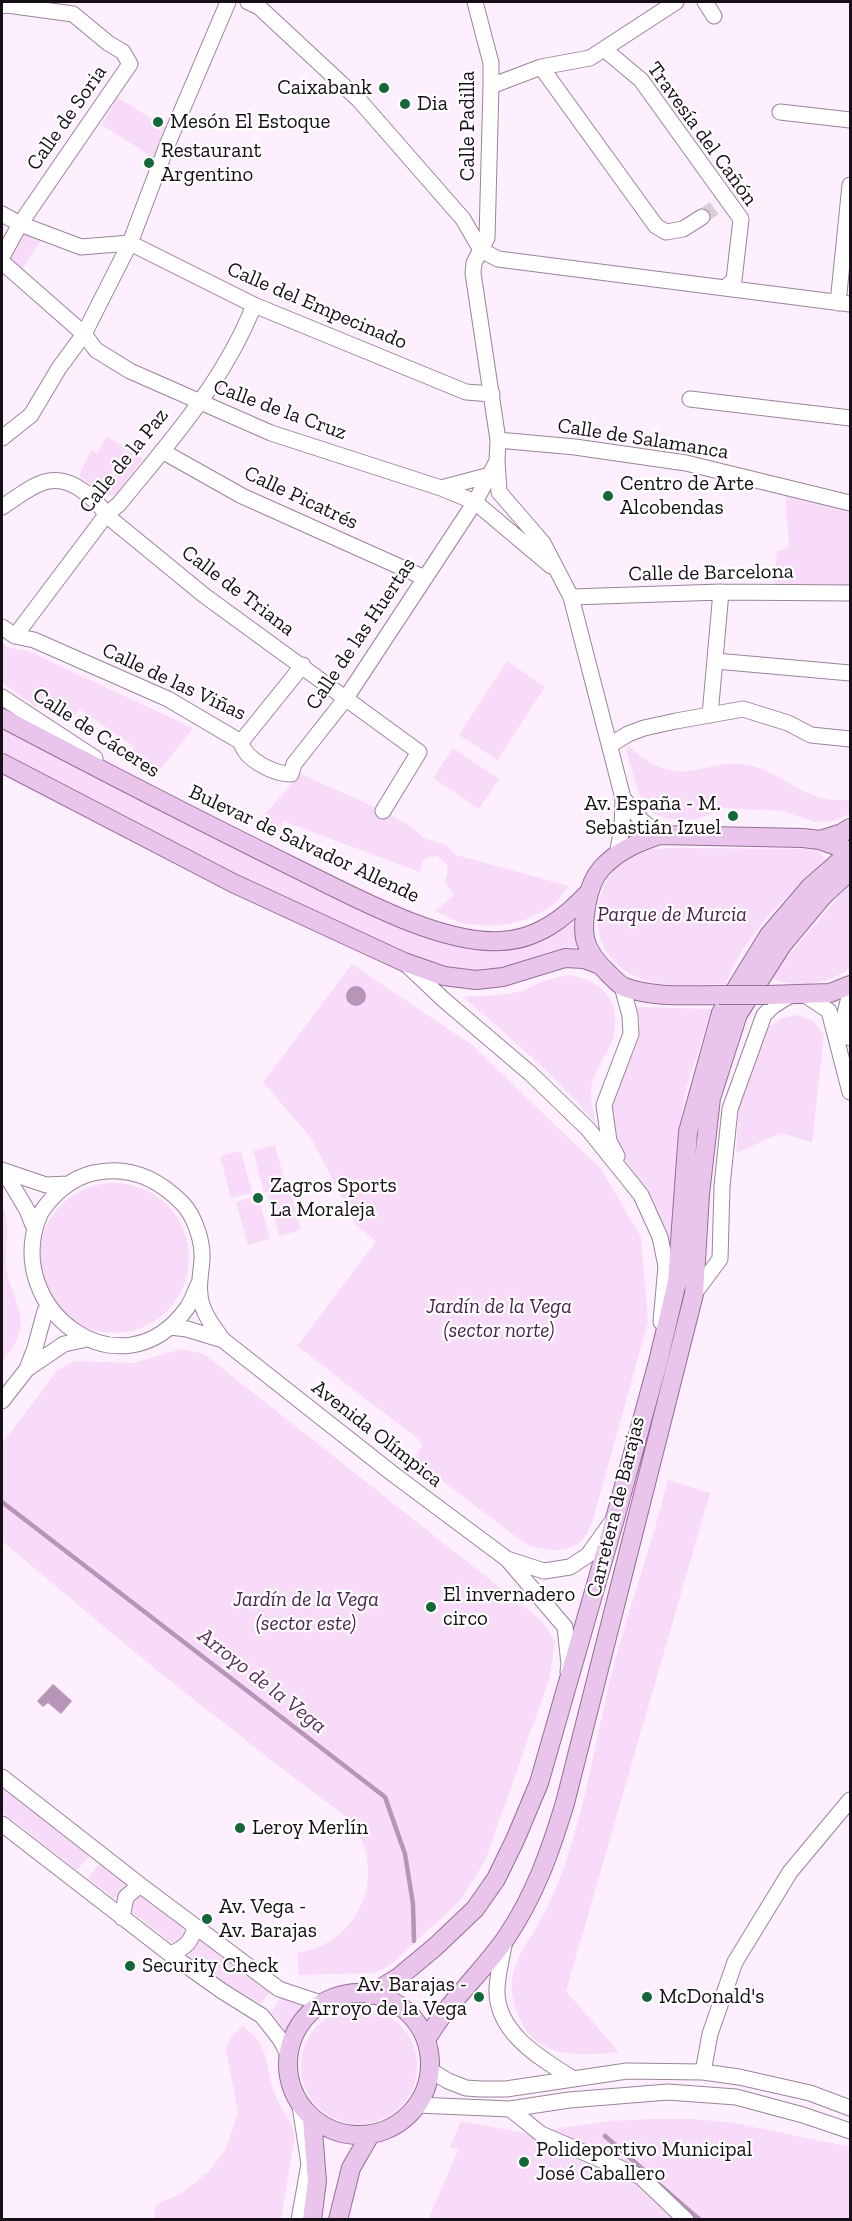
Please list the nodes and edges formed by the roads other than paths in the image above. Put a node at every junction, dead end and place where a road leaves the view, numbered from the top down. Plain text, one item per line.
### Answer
1 (228, 2) edge
2 (248, 2) edge
3 (475, 2) edge
4 (676, 2) edge
5 (705, 2) edge
6 (2, 6) edge
7 (74, 8) edge
8 (714, 16) dead end
9 (604, 48) junction
10 (541, 67) junction
11 (492, 86) junction
12 (780, 112) dead end
13 (850, 120) edge
14 (850, 184) edge
15 (2, 214) edge
16 (702, 217) tunnel mouth
17 (20, 224) junction
18 (130, 243) junction
19 (481, 250) junction
20 (2, 256) edge
21 (2, 262) edge
22 (726, 287) junction
23 (844, 304) edge
24 (254, 305) junction
25 (84, 334) junction
26 (492, 394) junction
27 (690, 399) dead end
28 (198, 403) junction
29 (850, 418) edge
30 (2, 438) edge
31 (498, 440) junction
32 (162, 451) junction
33 (496, 461) junction
34 (489, 475) junction
35 (441, 488) junction
36 (475, 502) junction
37 (850, 502) edge
38 (2, 507) edge
39 (106, 514) junction
40 (558, 572) junction
41 (425, 578) junction
42 (721, 592) junction
43 (850, 593) edge
44 (571, 597) junction
45 (2, 627) edge
46 (15, 636) junction
47 (716, 661) junction
48 (303, 665) junction
49 (850, 673) edge
50 (2, 697) edge
51 (346, 698) junction
52 (710, 716) junction
53 (2, 718) edge
54 (850, 739) edge
55 (241, 742) junction
56 (610, 746) junction
57 (2, 764) edge
58 (623, 798) junction
59 (169, 805) junction
60 (383, 811) dead end
61 (850, 828) edge
62 (660, 835) junction
63 (820, 840) junction
64 (847, 849) edge
65 (618, 854) junction
66 (850, 871) edge
67 (589, 892) junction
68 (404, 962) junction
69 (598, 964) junction
70 (850, 985) edge
71 (622, 986) junction
72 (850, 993) edge
73 (797, 995) junction
74 (726, 1007) junction
75 (850, 1038) edge
76 (850, 1092) edge
77 (3, 1172) edge
78 (632, 1182) junction
79 (68, 1184) junction
80 (33, 1225) junction
81 (198, 1283) junction
82 (694, 1294) junction
83 (45, 1311) junction
84 (170, 1327) junction
85 (83, 1340) junction
86 (223, 1340) junction
87 (658, 1362) junction
88 (27, 1369) junction
89 (2, 1401) edge
90 (616, 1515) junction
91 (507, 1559) junction
92 (564, 1698) junction
93 (2, 1777) edge
94 (850, 1800) edge
95 (2, 1824) edge
96 (140, 1885) junction
97 (122, 1918) junction
98 (195, 1926) junction
99 (505, 1940) junction
100 (170, 1954) junction
101 (369, 1995) junction
102 (321, 2003) junction
103 (426, 2040) junction
104 (288, 2054) junction
105 (430, 2070) junction
106 (703, 2072) junction
107 (572, 2078) junction
108 (417, 2105) junction
109 (850, 2108) edge
110 (510, 2109) junction
111 (306, 2112) junction
112 (850, 2131) edge
113 (370, 2135) junction
114 (299, 2220) edge
115 (312, 2220) edge
116 (338, 2220) edge
117 (686, 2220) edge

1 - 18 street
2 - 19 street
3 - 11 street, Calle Padilla
4 - 9 street
5 - 8 street
6 - 7 street
7 - 17 street, Calle de Soria
9 - 10 street
9 - 22 street, Travesía del Cañón
10 - 11 street
10 - 16 street
11 - 19 street, Calle Padilla
12 - 13 street
14 - 23 street
15 - 17 street
17 - 18 street
17 - 20 street, Calle de Soria
18 - 24 street, Calle del Empecinado
18 - 25 street
19 - 22 street
19 - 26 street, Calle Padilla
21 - 25 street, Calle de la Cruz
22 - 23 street
24 - 26 street, Calle del Empecinado
24 - 28 street, Calle de la Paz
25 - 28 street, Calle de la Cruz
25 - 30 street
26 - 31 street, Calle Padilla
27 - 29 street
28 - 32 street, Calle de la Paz
28 - 35 street, Calle de la Cruz
31 - 33 street, Calle Padilla
31 - 37 street, Calle de Salamanca
32 - 39 street, Calle de la Paz
32 - 41 street, Calle Picatrés
33 - 34 street, Calle de las Huertas
33 - 40 street
34 - 35 street
34 - 36 street, Calle de las Huertas
35 - 36 street, Calle de la Cruz
36 - 40 street, Calle de la Cruz
36 - 41 street, Calle de las Huertas
38 - 39 street
39 - 46 street, Calle de la Paz
39 - 48 street, Calle de Triana
40 - 44 street
41 - 51 street, Calle de las Huertas
42 - 43 street, Calle de Barcelona
42 - 44 street, Calle de Barcelona
42 - 47 street
44 - 56 street
45 - 46 street, Calle de las Viñas
46 - 55 street, Calle de las Viñas
47 - 49 street
47 - 52 street
48 - 51 street, Calle de Triana
48 - 55 street, Calle de las Viñas
50 - 59 street, Calle de Cáceres
51 - 55 street, Calle de las Huertas
51 - 60 street, Calle de Triana
52 - 54 street
52 - 56 street
53 - 59 main road, Bulevar de Salvador Allende
56 - 58 street
57 - 68 main road
58 - 62 street
58 - 65 street
59 - 67 main road, Bulevar de Salvador Allende
61 - 63 main road
62 - 63 main road
62 - 65 main road
63 - 64 main road
64 - 74 main road
65 - 67 main road
66 - 74 main road
67 - 69 main road
68 - 69 main road
68 - 78 street
69 - 71 main road
70 - 73 main road
71 - 74 main road
71 - 78 street
72 - 75 street
73 - 74 main road, bridge
73 - 76 street
73 - 82 street
74 - 82 main road, Carretera de Barajas
74 - 87 main road
77 - 79 street
77 - 80 street
78 - 87 street
79 - 80 street
79 - 81 street
80 - 83 street
81 - 84 street
81 - 86 street, Avenida Olímpica
82 - 99 main road, Carretera de Barajas
83 - 85 street
83 - 88 street
84 - 85 street
84 - 86 street, Avenida Olímpica
85 - 88 street
86 - 91 street, Avenida Olímpica
87 - 90 main road
88 - 89 street
90 - 91 street, Avenida Olímpica
90 - 92 main road
91 - 92 street, Avenida Olímpica
92 - 101 main road
93 - 96 street
94 - 106 street
95 - 97 street
96 - 97 street
96 - 98 street
97 - 100 street
98 - 100 street
98 - 102 street
99 - 103 main road, Carretera de Barajas
99 - 107 street
100 - 104 street
101 - 102 main road
101 - 103 main road
102 - 104 main road
103 - 105 main road
104 - 111 main road
105 - 107 street
105 - 108 main road
106 - 107 street
106 - 109 street
108 - 110 street
108 - 113 main road
110 - 112 street
110 - 117 street
111 - 113 main road
111 - 114 street
111 - 115 main road
113 - 116 main road

